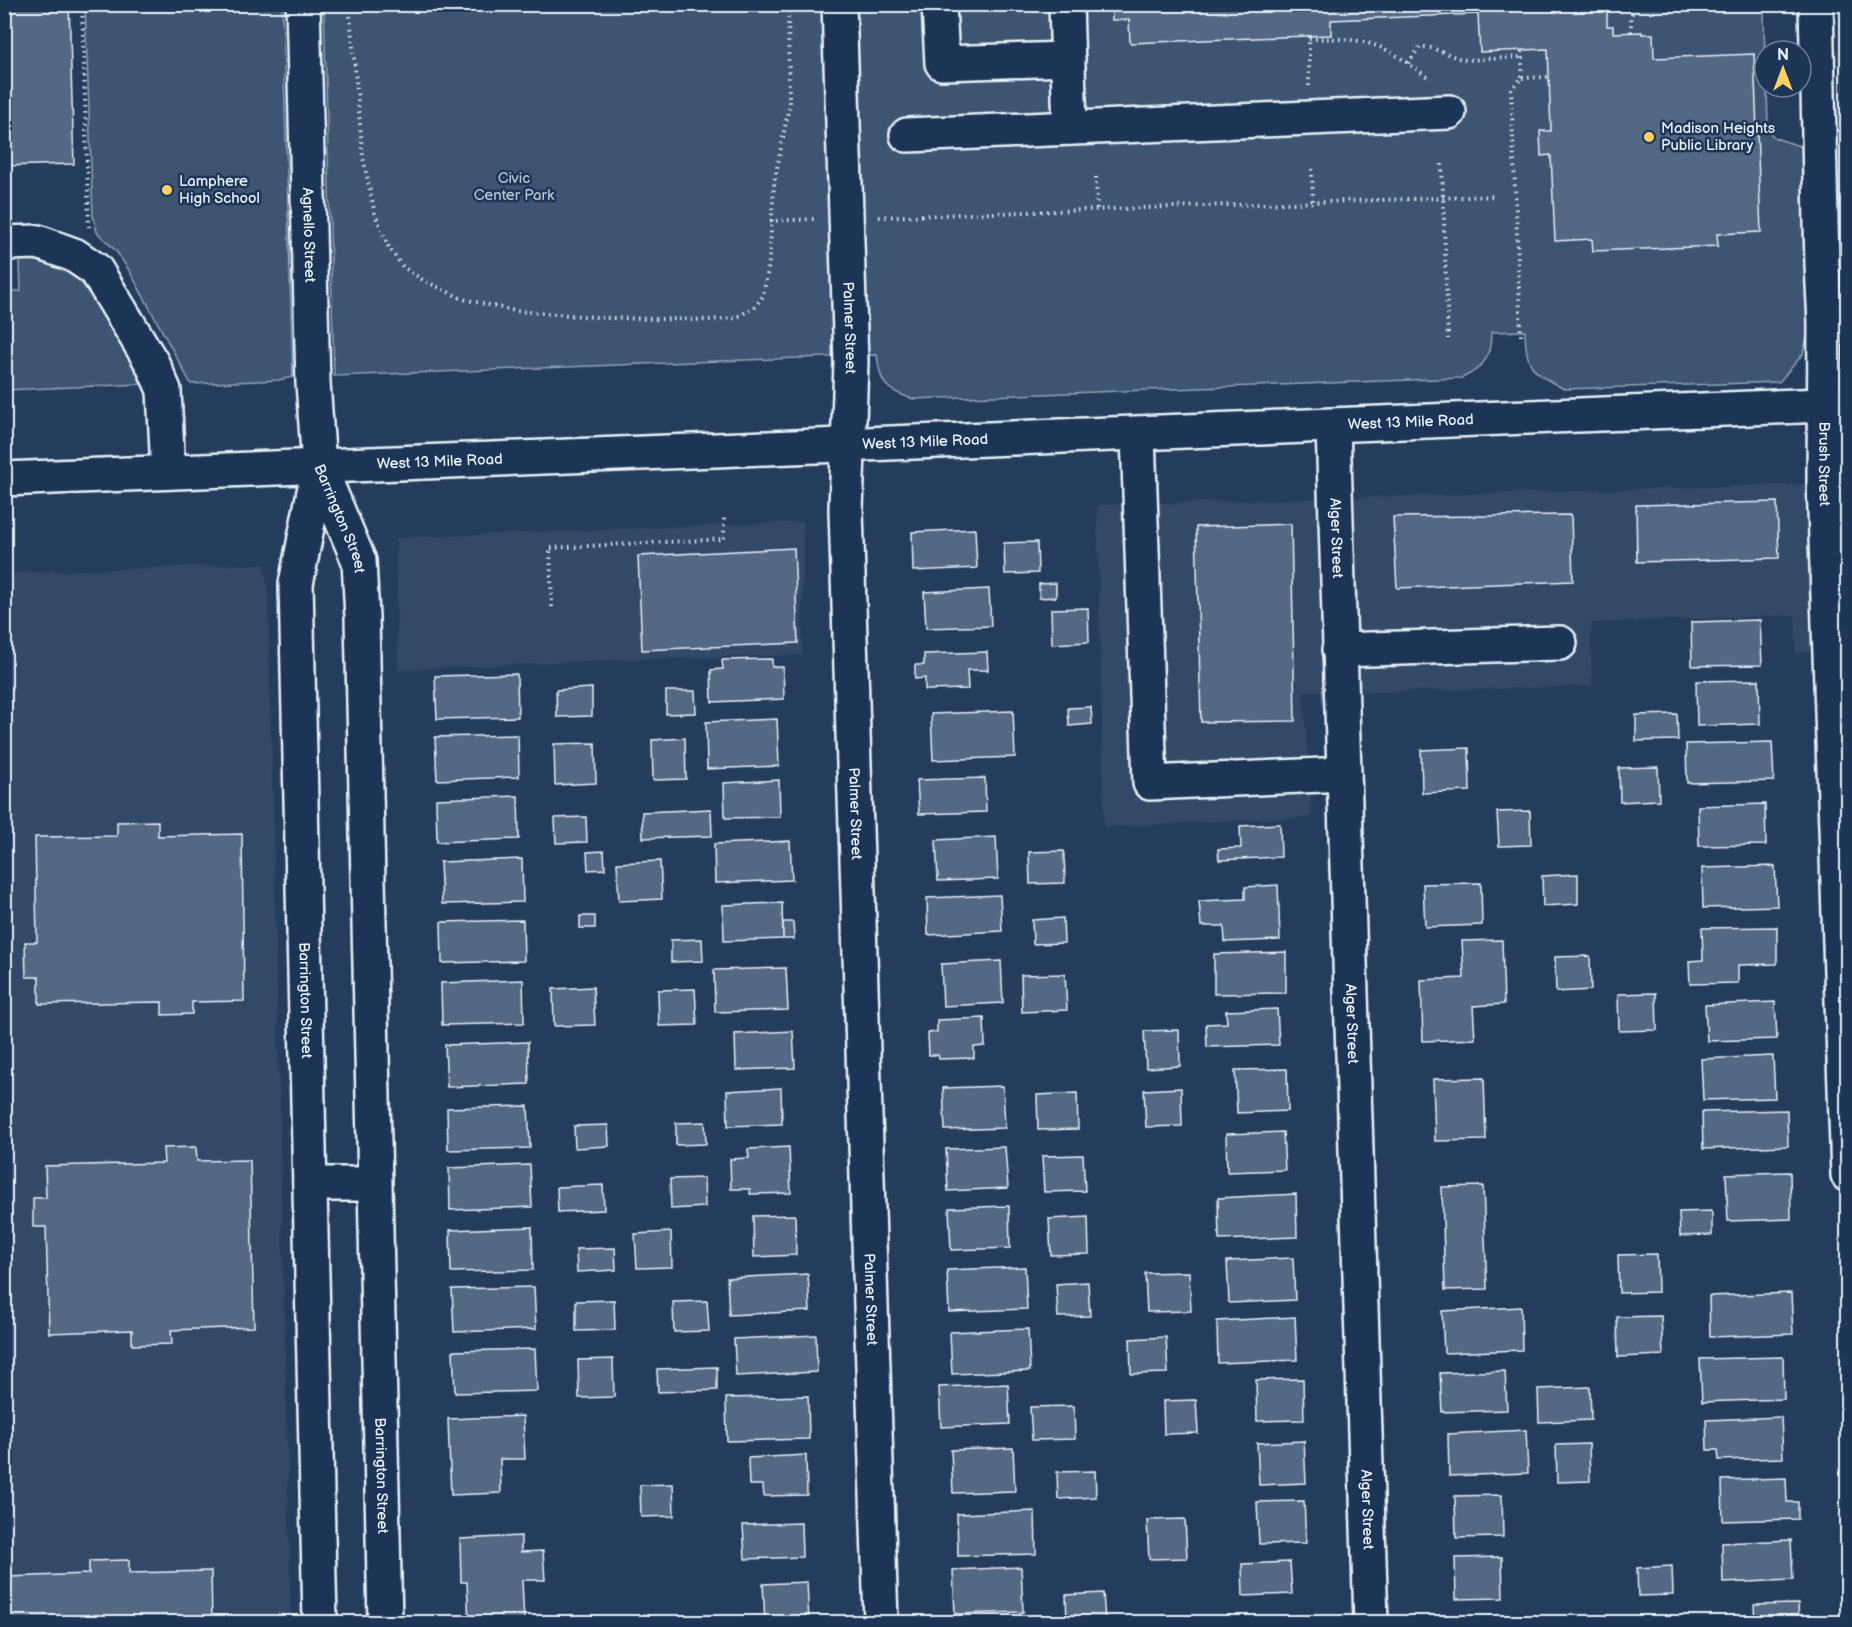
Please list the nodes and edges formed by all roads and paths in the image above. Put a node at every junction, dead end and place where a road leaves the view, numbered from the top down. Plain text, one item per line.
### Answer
1 (82, 4) edge
2 (303, 4) edge
3 (349, 4) edge
4 (788, 4) edge
5 (840, 4) edge
6 (939, 4) edge
7 (1066, 4) edge
8 (1636, 4) edge
9 (1816, 4) edge
10 (1630, 32) dead end
11 (1522, 51) dead end
12 (1522, 57) junction
13 (1068, 59) junction
14 (1408, 63) junction
15 (1549, 77) dead end
16 (1522, 78) junction
17 (1435, 80) dead end
18 (1309, 94) dead end
19 (1449, 112) dead end
20 (1070, 128) junction
21 (907, 135) dead end
22 (1442, 164) dead end
23 (1312, 169) dead end
24 (1096, 177) dead end
25 (1443, 196) junction
26 (1496, 196) dead end
27 (1314, 202) junction
28 (1097, 209) junction
29 (874, 217) dead end
30 (825, 219) dead end
31 (770, 222) junction
32 (89, 230) dead end
33 (4, 243) edge
34 (1521, 336) dead end
35 (1448, 339) dead end
36 (1836, 405) edge
37 (1333, 426) junction
38 (1138, 434) junction
39 (848, 446) junction
40 (319, 466) junction
41 (168, 472) junction
42 (4, 479) edge
43 (724, 515) dead end
44 (1838, 603) edge
45 (552, 607) dead end
46 (1560, 644) dead end
47 (1339, 650) junction
48 (1344, 774) junction
49 (1848, 1175) edge
50 (310, 1184) junction
51 (374, 1184) junction
52 (321, 1623) edge
53 (385, 1623) edge
54 (881, 1623) edge
55 (1371, 1623) edge

1 - 32 path
2 - 40 street, Agnello Street
3 - 31 path
4 - 31 path
5 - 39 street, Palmer Street
6 - 13 street
7 - 13 street
8 - 10 path
9 - 36 street, Brush Street
11 - 12 path
12 - 14 path
12 - 16 path
13 - 20 street
14 - 17 path
14 - 18 path
15 - 16 path
16 - 34 path
19 - 20 street
20 - 21 street
22 - 25 path
23 - 27 path
24 - 28 path
25 - 26 path
25 - 27 path
25 - 35 path
27 - 28 path
28 - 29 path
30 - 31 path
33 - 41 street
36 - 37 street, West 13 Mile Road
36 - 44 street, Brush Street
37 - 38 street, West 13 Mile Road
37 - 47 street, Alger Street
38 - 39 street, West 13 Mile Road
38 - 48 street
39 - 40 street, West 13 Mile Road
39 - 54 street, Palmer Street
40 - 41 street, West 13 Mile Road
40 - 50 street, Barrington Street
40 - 51 street, Barrington Street
41 - 42 street, West 13 Mile Road
43 - 45 path
44 - 49 street, Brush Street
46 - 47 street
47 - 48 street, Alger Street
48 - 55 street, Alger Street
50 - 51 street
50 - 52 street, Barrington Street
51 - 53 street, Barrington Street

